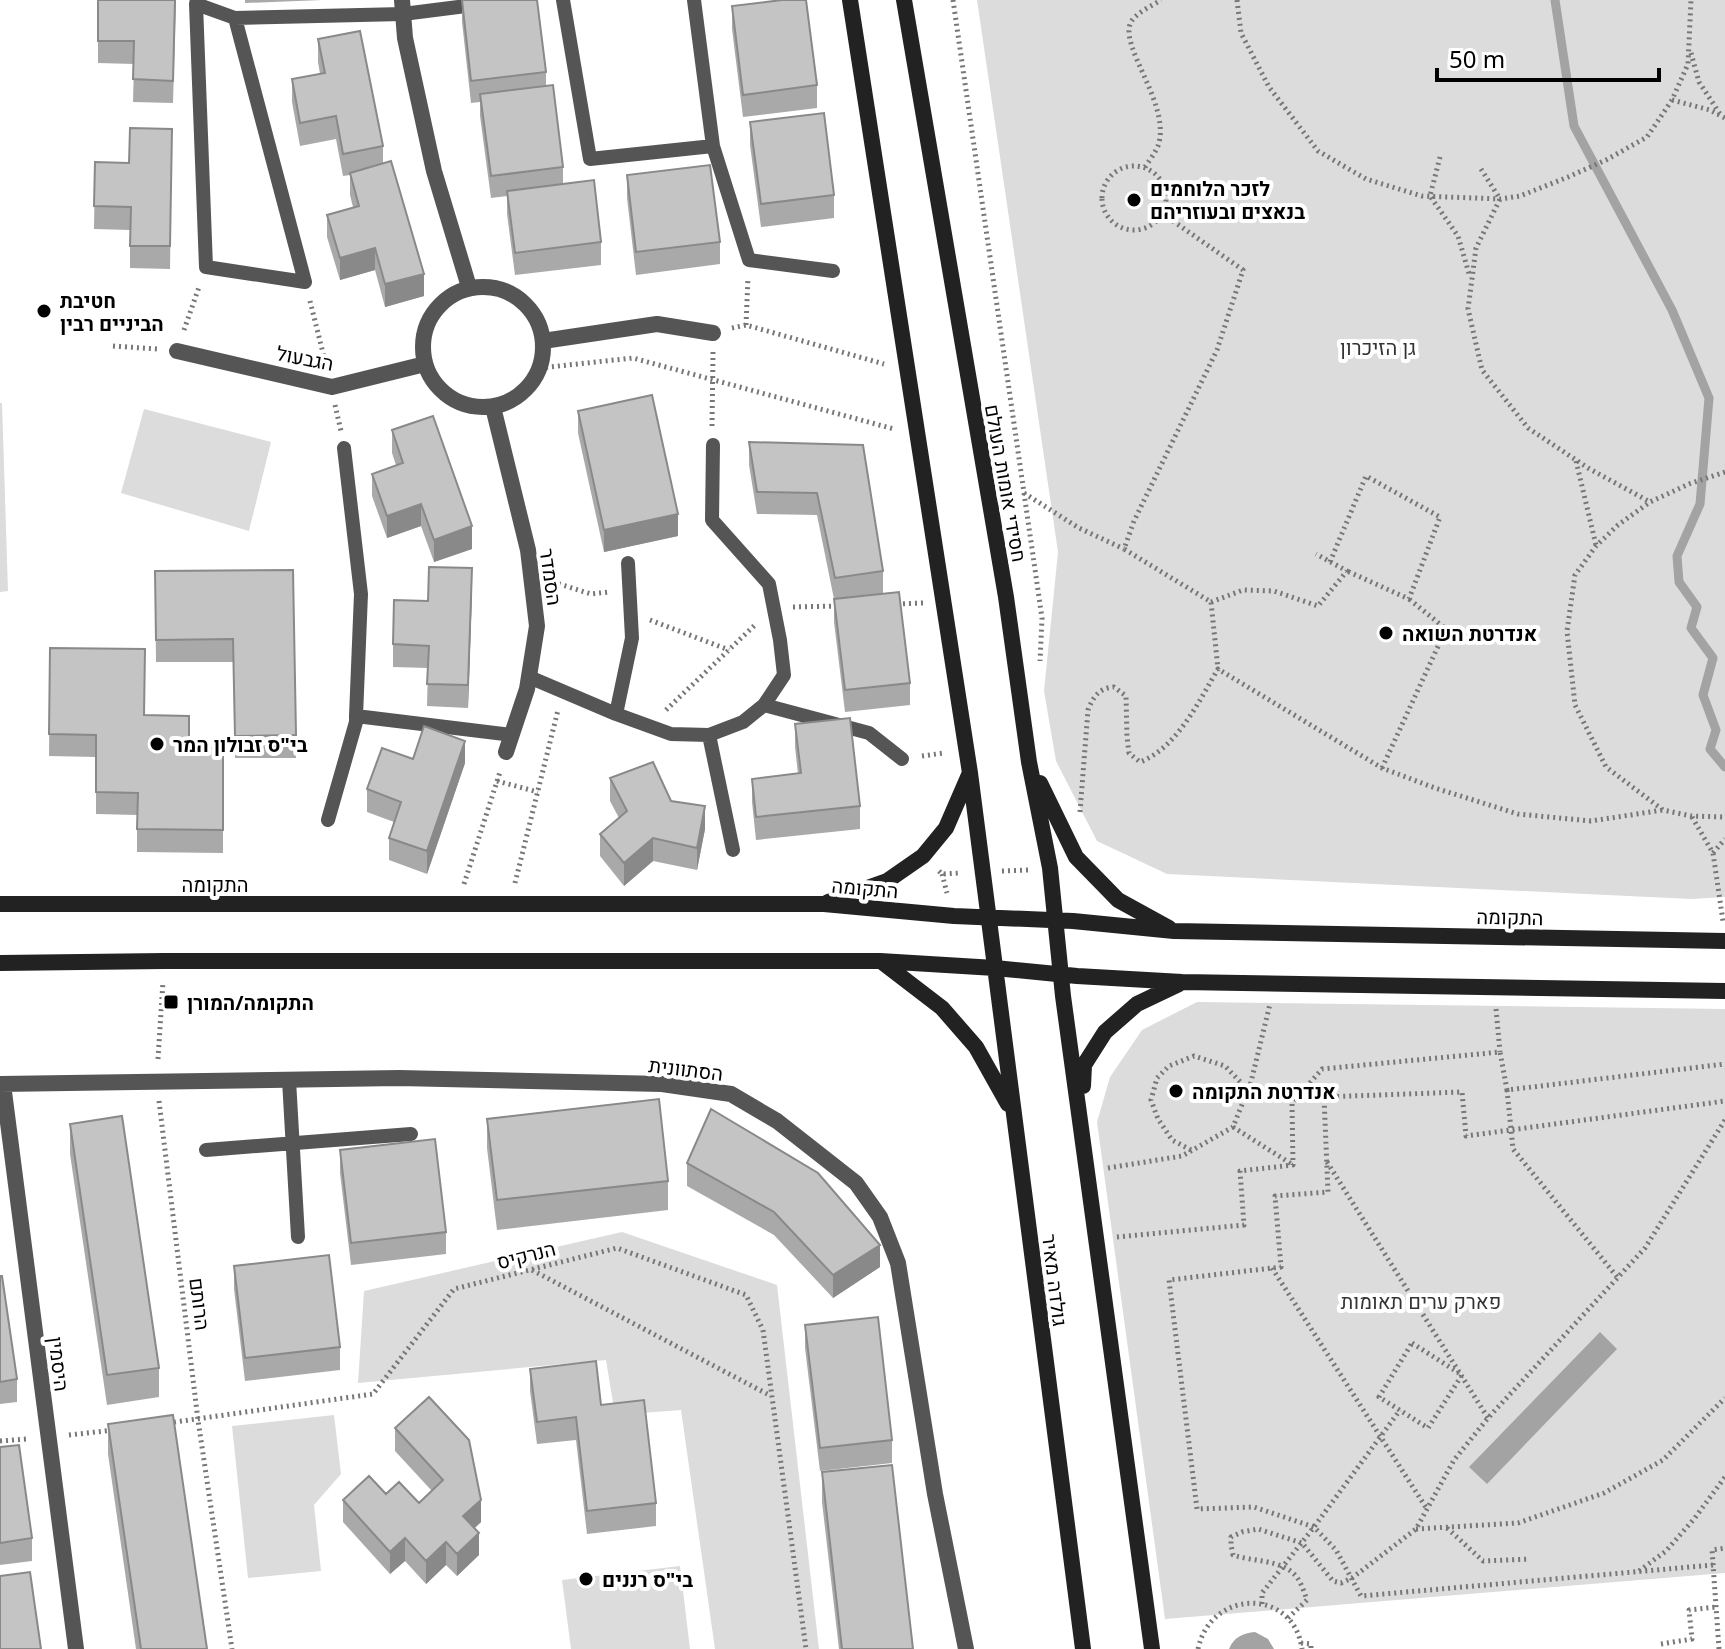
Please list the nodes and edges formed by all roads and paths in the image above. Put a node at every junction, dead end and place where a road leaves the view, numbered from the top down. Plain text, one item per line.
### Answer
1 (513, 0) edge
2 (563, 0) edge
3 (694, 0) edge
4 (850, 0) edge
5 (904, 0) edge
6 (953, 0) edge
7 (1161, 0) edge
8 (1237, 0) edge
9 (1691, 0) edge
10 (196, 2) edge
11 (402, 7) edge
12 (235, 18) junction
13 (1689, 48) junction
14 (1672, 100) junction
15 (1723, 118) edge
16 (713, 146) junction
17 (1440, 157) dead end
18 (1145, 167) junction
19 (1481, 169) dead end
20 (1430, 196) junction
21 (1500, 199) junction
22 (1163, 214) junction
23 (749, 260) junction
24 (206, 267) junction
25 (833, 271) dead end
26 (305, 282) junction
27 (1472, 282) junction
28 (469, 287) junction
29 (746, 325) junction
30 (713, 333) joint
31 (543, 341) junction
32 (113, 346) dead end
33 (177, 351) junction
34 (857, 357) dead end
35 (425, 364) junction
36 (540, 368) junction
37 (711, 379) junction
38 (332, 387) junction
39 (493, 407) junction
40 (918, 435) junction
41 (713, 445) joint
42 (344, 448) joint
43 (1576, 460) junction
44 (1724, 472) edge
45 (1023, 492) junction
46 (1650, 502) junction
47 (1596, 546) junction
48 (1124, 549) junction
49 (1316, 554) dead end
50 (1330, 562) junction
51 (628, 563) dead end
52 (1347, 571) junction
53 (531, 575) junction
54 (591, 594) dead end
55 (1409, 599) junction
56 (1211, 602) junction
57 (944, 603) junction
58 (851, 605) edge
59 (882, 605) edge
60 (774, 608) junction
61 (631, 612) junction
62 (729, 650) junction
63 (1218, 669) junction
64 (1040, 671) dead end
65 (529, 677) junction
66 (562, 691) junction
67 (764, 705) junction
68 (616, 714) junction
69 (356, 716) junction
70 (649, 726) junction
71 (512, 735) junction
72 (709, 735) junction
73 (966, 750) junction
74 (506, 752) joint
75 (902, 759) joint
76 (1029, 762) junction
77 (1382, 768) junction
78 (970, 773) junction
79 (497, 781) junction
80 (538, 792) junction
81 (1663, 810) junction
82 (1080, 813) dead end
83 (1691, 816) junction
84 (1725, 817) edge
85 (328, 820) dead end
86 (1725, 839) edge
87 (733, 850) dead end
88 (1713, 853) junction
89 (519, 868) dead end
90 (0, 904) edge
91 (458, 904) junction
92 (824, 904) junction
93 (988, 917) junction
94 (1056, 920) junction
95 (1174, 931) junction
96 (1725, 935) edge
97 (1725, 941) edge
98 (164, 961) junction
99 (880, 961) junction
100 (0, 963) edge
101 (995, 968) junction
102 (1061, 974) junction
103 (1182, 982) junction
104 (1274, 984) junction
105 (1493, 987) junction
106 (1725, 991) edge
107 (1500, 1052) junction
108 (1725, 1064) edge
109 (289, 1080) junction
110 (156, 1081) junction
111 (1309, 1083) junction
112 (2, 1084) edge
113 (1248, 1090) junction
114 (1507, 1090) junction
115 (1324, 1097) junction
116 (1725, 1101) edge
117 (1013, 1114) junction
118 (1725, 1120) edge
119 (1081, 1123) junction
120 (1233, 1127) junction
121 (1511, 1129) junction
122 (411, 1134) dead end
123 (293, 1143) junction
124 (206, 1150) dead end
125 (1191, 1150) junction
126 (1327, 1161) junction
127 (1293, 1165) junction
128 (1087, 1172) junction
129 (298, 1237) dead end
130 (1096, 1239) junction
131 (1272, 1268) junction
132 (532, 1270) junction
133 (1618, 1278) junction
134 (1462, 1375) junction
135 (772, 1396) junction
136 (1725, 1398) edge
137 (1400, 1410) junction
138 (1488, 1418) junction
139 (198, 1420) junction
140 (153, 1425) edge
141 (123, 1429) edge
142 (48, 1437) junction
143 (1380, 1437) junction
144 (0, 1441) edge
145 (1725, 1477) edge
146 (1427, 1509) junction
147 (1314, 1527) junction
148 (1446, 1527) junction
149 (1416, 1529) junction
150 (1302, 1543) junction
151 (1725, 1548) edge
152 (1530, 1559) dead end
153 (1713, 1565) junction
154 (1284, 1566) junction
155 (1639, 1571) junction
156 (1352, 1578) junction
157 (1262, 1604) junction
158 (1716, 1607) junction
159 (1288, 1618) junction
160 (1661, 1644) dead end
161 (1302, 1646) edge
162 (76, 1649) edge
163 (232, 1649) edge
164 (806, 1649) edge
165 (966, 1649) edge
166 (1083, 1649) edge
167 (1152, 1649) edge
168 (1198, 1649) edge
169 (1311, 1649) edge
170 (1719, 1649) edge

1 - 11 lane
2 - 16 lane
3 - 16 lane
4 - 40 street
5 - 76 street, חסידי אומות העולם
6 - 45 path
7 - 18 path
8 - 20 path
9 - 13 path
10 - 12 lane
10 - 24 lane
11 - 12 lane
11 - 28 street
12 - 26 lane
13 - 14 path
13 - 15 path
14 - 15 path
14 - 21 path
16 - 23 lane
17 - 20 path
18 - 22 path
18 - 22 path
19 - 21 path
20 - 21 path
20 - 27 path
21 - 27 path
22 - 48 path
23 - 25 lane
23 - 29 path
24 - 26 lane
24 - 33 path
26 - 38 path
27 - 43 path
28 - 31 street
28 - 35 street
29 - 30 path
29 - 34 path
30 - 31 street
31 - 36 street
32 - 33 path
33 - 38 street, הגבעול
35 - 38 street, הגבעול
35 - 39 street
36 - 37 path
36 - 39 street
37 - 40 path
37 - 41 path
38 - 42 path
39 - 53 street, הסמדר
40 - 57 street
41 - 60 lane
42 - 69 lane
43 - 46 path
43 - 47 path
44 - 46 path
45 - 48 path
45 - 64 path
46 - 47 path
47 - 81 path
48 - 56 path
49 - 50 path
50 - 52 path
50 - 55 path
51 - 61 lane
52 - 55 path
52 - 56 path
53 - 54 path
53 - 65 street, הסמדר
55 - 77 path
56 - 63 path
57 - 59 path
57 - 73 street
58 - 60 path
60 - 62 path
60 - 67 lane
61 - 62 path
61 - 68 lane
62 - 70 path
63 - 77 path
63 - 82 path
65 - 66 lane
65 - 71 street, הסמדר
66 - 68 lane
66 - 80 path
67 - 72 lane
67 - 75 lane
68 - 70 lane
69 - 71 lane
69 - 85 lane
70 - 72 lane
71 - 74 street, הסמדר
72 - 87 lane
73 - 75 path
73 - 78 street
74 - 79 path
76 - 94 street, חסידי אומות העולם
76 - 95 street
77 - 81 path
78 - 92 street
78 - 93 street
79 - 80 path
79 - 91 path
80 - 89 path
81 - 83 path
83 - 84 path
83 - 88 path
86 - 88 path
88 - 96 path
90 - 91 street, התקומה
91 - 92 street, התקומה
92 - 93 street, התקומה
93 - 94 street, התקומה
93 - 101 street, גולדה מאיר
94 - 95 street, התקומה
94 - 102 street, חסידי אומות העולם
95 - 97 street, התקומה
98 - 99 street
98 - 100 street
98 - 110 path, הרותם
99 - 101 street
99 - 117 street
101 - 102 street
101 - 117 street, גולדה מאיר
102 - 103 street
102 - 119 street
103 - 104 street
103 - 119 street
104 - 105 street
104 - 113 path
105 - 106 street
105 - 107 path
107 - 111 path
107 - 114 path
108 - 114 path
109 - 110 street, הסתוונית
109 - 123 lane
109 - 165 street, הסתוונית
110 - 112 street, הסתוונית
110 - 139 path, הרותם
111 - 115 path
111 - 127 path
112 - 142 street, היסמין
113 - 120 path
113 - 125 path
114 - 121 path
115 - 121 path
115 - 126 path
116 - 121 path
117 - 166 street, גולדה מאיר
118 - 133 path
119 - 128 street
120 - 125 path
120 - 127 path
121 - 133 path
122 - 123 lane
123 - 124 lane
123 - 129 lane
125 - 128 path
126 - 131 path
126 - 134 path
127 - 130 path
128 - 130 street
130 - 167 street
131 - 143 path
131 - 147 path
132 - 135 path
132 - 135 path, הנרקיס
132 - 139 path, הנרקיס
133 - 138 path
134 - 137 path
134 - 137 path
134 - 138 path
135 - 164 path, הנרקיס
136 - 148 path
137 - 143 path
138 - 146 path
139 - 140 path, הנרקיס
139 - 163 path, הרותם
141 - 142 path
142 - 144 path
142 - 162 street, היסמין
143 - 146 path
143 - 147 path
145 - 155 path
146 - 149 path
147 - 150 path
147 - 156 path
148 - 149 path
148 - 152 path
149 - 156 path
150 - 154 path
150 - 154 path
150 - 156 path
151 - 153 path
153 - 155 path
153 - 158 path
154 - 157 path
154 - 159 path
155 - 156 path
157 - 159 path
157 - 168 path
158 - 160 path
158 - 170 path
159 - 161 path
161 - 169 path

